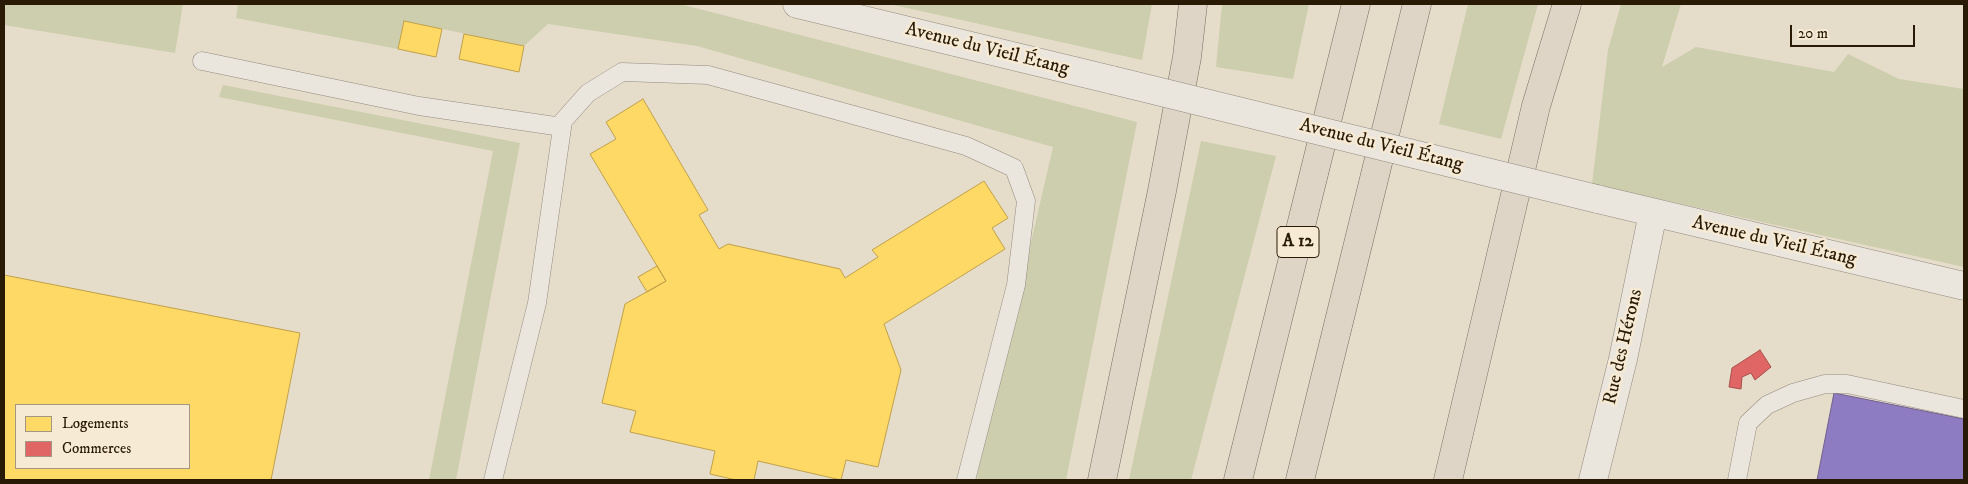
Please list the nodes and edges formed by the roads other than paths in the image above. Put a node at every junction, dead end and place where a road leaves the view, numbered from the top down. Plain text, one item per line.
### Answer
1 (797, 4) edge
2 (1192, 4) edge
3 (1356, 4) edge
4 (1418, 4) edge
5 (1567, 4) edge
6 (202, 61) dead end
7 (562, 127) junction
8 (1653, 213) junction
9 (1964, 286) edge
10 (1964, 409) edge
11 (492, 480) edge
12 (966, 480) edge
13 (1102, 480) edge
14 (1238, 480) edge
15 (1300, 480) edge
16 (1448, 480) edge
17 (1593, 480) edge
18 (1737, 480) edge

1 - 8 street, Avenue du Vieil Étang, bridge
2 - 13 highway
3 - 14 highway, A 12
4 - 15 highway
5 - 16 highway
6 - 7 lane
7 - 11 lane
7 - 12 lane
8 - 9 street, Avenue du Vieil Étang
8 - 17 street, Rue des Hérons
10 - 18 lane

